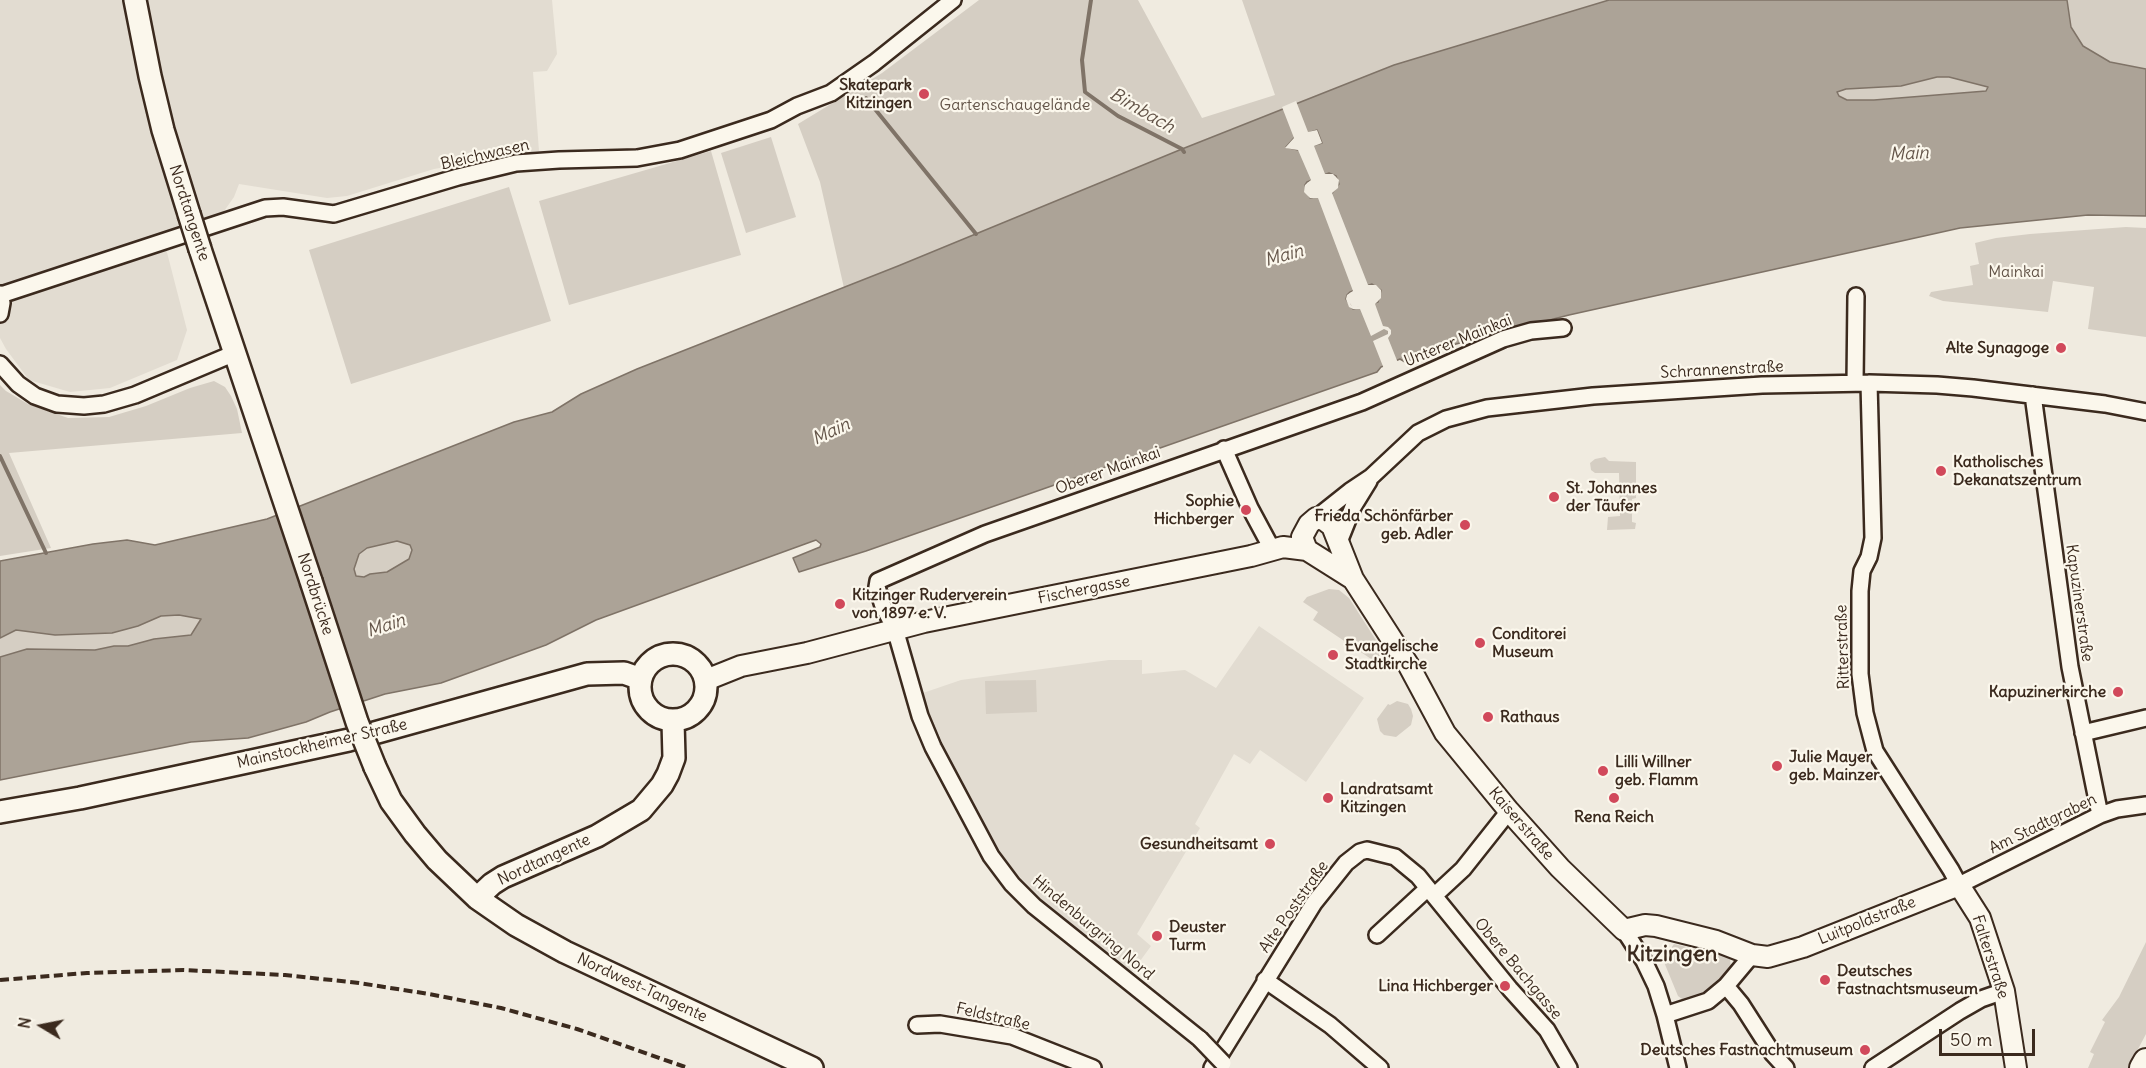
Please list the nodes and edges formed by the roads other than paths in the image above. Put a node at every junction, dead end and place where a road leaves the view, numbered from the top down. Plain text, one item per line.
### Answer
1 (135, 0) edge
2 (953, 0) edge
3 (0, 294) edge
4 (1856, 296) dead end
5 (0, 314) edge
6 (1563, 328) dead end
7 (235, 353) junction
8 (0, 364) edge
9 (1862, 383) junction
10 (1401, 384) joint
11 (2032, 395) junction
12 (2146, 412) edge
13 (256, 422) joint
14 (1224, 449) junction
15 (1371, 477) junction
16 (1312, 521) junction
17 (1339, 542) junction
18 (1272, 549) junction
19 (1313, 554) junction
20 (1353, 579) junction
21 (895, 629) junction
22 (641, 679) junction
23 (706, 680) junction
24 (2146, 718) edge
25 (673, 721) junction
26 (2083, 733) junction
27 (2146, 805) edge
28 (1509, 811) junction
29 (0, 812) edge
30 (2100, 815) junction
31 (1959, 885) junction
32 (1432, 891) junction
33 (477, 898) junction
34 (1624, 930) junction
35 (1377, 935) dead end
36 (1752, 955) junction
37 (1265, 980) junction
38 (1725, 986) junction
39 (2004, 991) junction
40 (1665, 1015) junction
41 (917, 1025) dead end
42 (2146, 1061) edge
43 (1221, 1066) edge
44 (812, 1068) edge
45 (1093, 1068) edge
46 (1380, 1068) edge
47 (1569, 1068) edge
48 (1678, 1068) edge
49 (1786, 1068) edge
50 (1873, 1068) edge
51 (2016, 1068) edge
52 (2142, 1068) edge

1 - 7 main road, Nordtangente, bridge
2 - 3 street, Bleichwasen
3 - 5 street, Bleichwasen
4 - 9 street
6 - 10 street, Unterer Mainkai
7 - 8 street
7 - 13 main road, Nordtangente
9 - 11 street, Schrannenstraße
9 - 15 street, Schrannenstraße
9 - 31 street, Ritterstraße
10 - 14 street, Oberer Mainkai
11 - 12 street, Schrannenstraße
11 - 26 street, Kapuzinerstraße
13 - 33 main road, Nordbrücke, bridge
14 - 18 street
14 - 21 street, Oberer Mainkai
15 - 16 street
15 - 17 street
16 - 17 street
16 - 18 street
16 - 19 street
17 - 19 street
17 - 20 street
18 - 19 street
18 - 21 street, Fischergasse
19 - 20 street
20 - 28 street, Kaiserstraße
21 - 23 street
21 - 43 street, Hindenburgring Nord, bridge
22 - 23 main road
22 - 25 main road
22 - 29 main road, Mainstockheimer Straße
23 - 25 main road
24 - 26 street
25 - 33 main road, Nordtangente
26 - 30 street, Kapuzinerstraße
27 - 30 street, Am Stadtgraben
28 - 32 street
28 - 34 street, Kaiserstraße
30 - 31 street, Am Stadtgraben
31 - 36 street, Luitpoldstraße
31 - 39 street, Falterstraße
32 - 35 street
32 - 37 street, Alte Poststraße
32 - 47 street, Obere Bachgasse
33 - 44 main road, Nordwest-Tangente
34 - 36 street
34 - 40 street, Kaiserstraße
36 - 38 street
37 - 43 street, Alte Poststraße
37 - 46 street
38 - 40 street
38 - 49 street
39 - 50 street
39 - 51 street, Falterstraße
40 - 48 street, Kaiserstraße
41 - 45 street, Feldstraße
42 - 52 main road

